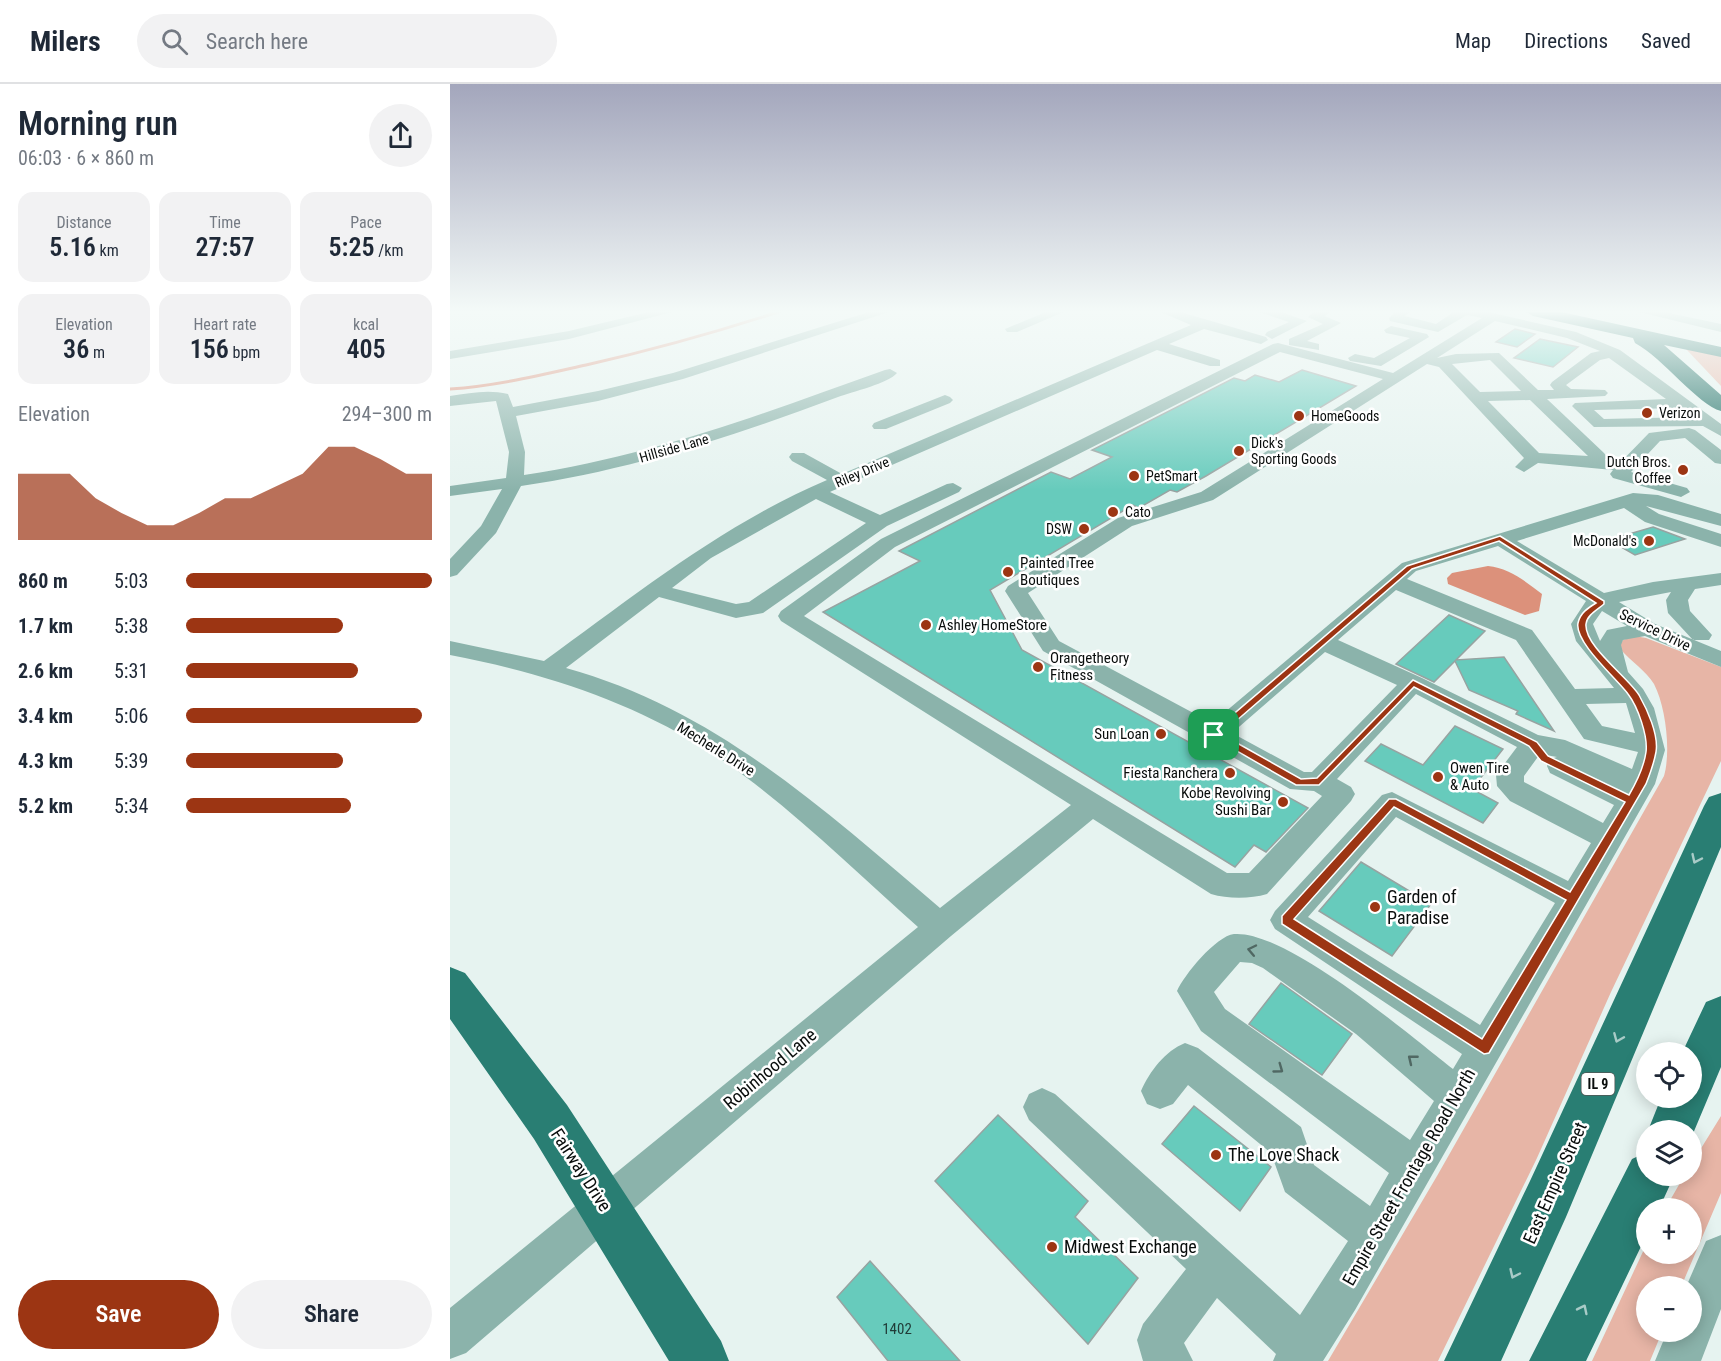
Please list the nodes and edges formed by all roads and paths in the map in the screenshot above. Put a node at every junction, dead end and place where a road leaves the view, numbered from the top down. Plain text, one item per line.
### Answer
1 (693, 371) edge
2 (1097, 371) edge
3 (1231, 371) edge
4 (1367, 371) edge
5 (1411, 371) edge
6 (1450, 371) edge
7 (1509, 371) edge
8 (1576, 371) edge
9 (1639, 371) edge
10 (1682, 371) edge
11 (1696, 371) edge
12 (890, 373) dead end
13 (1395, 378) junction
14 (1666, 391) junction
15 (1721, 393) edge
16 (1567, 394) junction
17 (1535, 395) junction
18 (1475, 397) junction
19 (945, 400) dead end
20 (450, 401) edge
21 (1683, 403) junction
22 (1721, 405) edge
23 (509, 413) junction
24 (913, 413) junction
25 (1707, 421) junction
26 (880, 426) dead end
27 (957, 431) junction
28 (1721, 431) edge
29 (798, 457) dead end
30 (1720, 457) edge
31 (1593, 462) junction
32 (1622, 470) junction
33 (842, 480) junction
34 (514, 482) junction
35 (954, 488) dead end
36 (450, 491) edge
37 (816, 492) junction
38 (1627, 501) junction
39 (1721, 503) edge
40 (1571, 517) junction
41 (1721, 520) edge
42 (880, 522) junction
43 (1510, 536) junction
44 (1721, 541) edge
45 (1450, 555) junction
46 (450, 571) edge
47 (1721, 579) edge
48 (1393, 581) junction
49 (1687, 584) junction
50 (656, 590) junction
51 (1623, 596) junction
52 (1601, 603) junction
53 (1647, 629) junction
54 (1711, 638) edge
55 (1323, 642) junction
56 (450, 648) edge
57 (1721, 660) edge
58 (548, 670) junction
59 (1413, 683) junction
60 (1625, 684) junction
61 (1567, 697) junction
62 (1214, 735) junction
63 (1533, 744) junction
64 (1651, 746) junction
65 (1319, 781) junction
66 (1636, 792) junction
67 (1092, 804) junction
68 (1721, 806) edge
69 (1608, 839) junction
70 (1573, 898) junction
71 (940, 927) junction
72 (450, 986) edge
73 (1721, 1016) edge
74 (1484, 1048) junction
75 (1702, 1059) edge
76 (1160, 1091) dead end
77 (1457, 1096) junction
78 (1042, 1107) dead end
79 (1415, 1168) junction
80 (1644, 1186) edge
81 (605, 1206) junction
82 (1376, 1235) junction
83 (1721, 1256) edge
84 (1215, 1266) junction
85 (1702, 1302) edge
86 (450, 1337) edge
87 (1686, 1342) edge
88 (1300, 1355) edge
89 (701, 1361) edge
90 (1170, 1361) edge
91 (1472, 1361) edge
92 (1557, 1361) edge
93 (1678, 1361) edge

1 - 23 street
2 - 27 street, Riley Drive
3 - 67 street
4 - 13 street
5 - 13 street
6 - 18 street
7 - 17 street
8 - 16 street
9 - 14 street
10 - 22 highway
11 - 15 highway
12 - 34 street, Hillside Lane
13 - 62 street
14 - 16 street
14 - 21 street
16 - 17 street
17 - 18 street
17 - 31 street
18 - 31 street
19 - 24 street
20 - 23 street
21 - 25 street
21 - 25 street
23 - 34 street
24 - 26 street
24 - 27 street
25 - 28 street
27 - 33 street, Riley Drive
29 - 33 street
30 - 32 street
31 - 32 street
32 - 39 street
33 - 37 street, Riley Drive
34 - 36 street, Hillside Lane
34 - 46 street
35 - 42 street
37 - 42 street
37 - 50 street, Riley Drive
38 - 40 street
38 - 41 street
38 - 44 street
40 - 43 street
40 - 45 street
42 - 50 street
43 - 45 street
43 - 51 street, Service Drive
43 - 52 street, Service Drive
45 - 48 street
47 - 49 street
48 - 55 street
48 - 61 street
49 - 51 street
49 - 54 street
50 - 58 street, Riley Drive
51 - 52 street
51 - 54 street, Service Drive
52 - 53 street, Service Drive
52 - 60 street, Empire Street Frontage Road North
53 - 57 street, Service Drive
53 - 60 street
55 - 59 street
55 - 62 street
56 - 58 street, Mecherle Drive
58 - 71 street, Mecherle Drive
59 - 63 street
59 - 65 street
60 - 61 street
60 - 64 street, Empire Street Frontage Road North
61 - 64 street
62 - 65 street
63 - 66 street
63 - 69 street
64 - 66 street, Empire Street Frontage Road North
65 - 67 street
66 - 69 street, Empire Street Frontage Road North
67 - 71 street, Robinhood Lane
68 -> 91 main road, East Empire Street / IL 9
69 - 70 street, Empire Street Frontage Road North
70 - 74 street, Empire Street Frontage Road North
70 - 74 street
71 - 81 street, Robinhood Lane
72 - 81 main road, Fairway Drive
73 - 75 main road
74 - 77 street, Empire Street Frontage Road North
76 - 82 street
77 - 79 street, Empire Street Frontage Road North
77 -> 79 street
78 - 84 street
79 - 82 street, Empire Street Frontage Road North
92 -> 80 main road
81 - 86 street, Robinhood Lane
81 - 89 main road, Fairway Drive
82 - 88 street, Empire Street Frontage Road North
83 - 85 street
84 - 88 street
84 - 90 street
87 - 93 street

